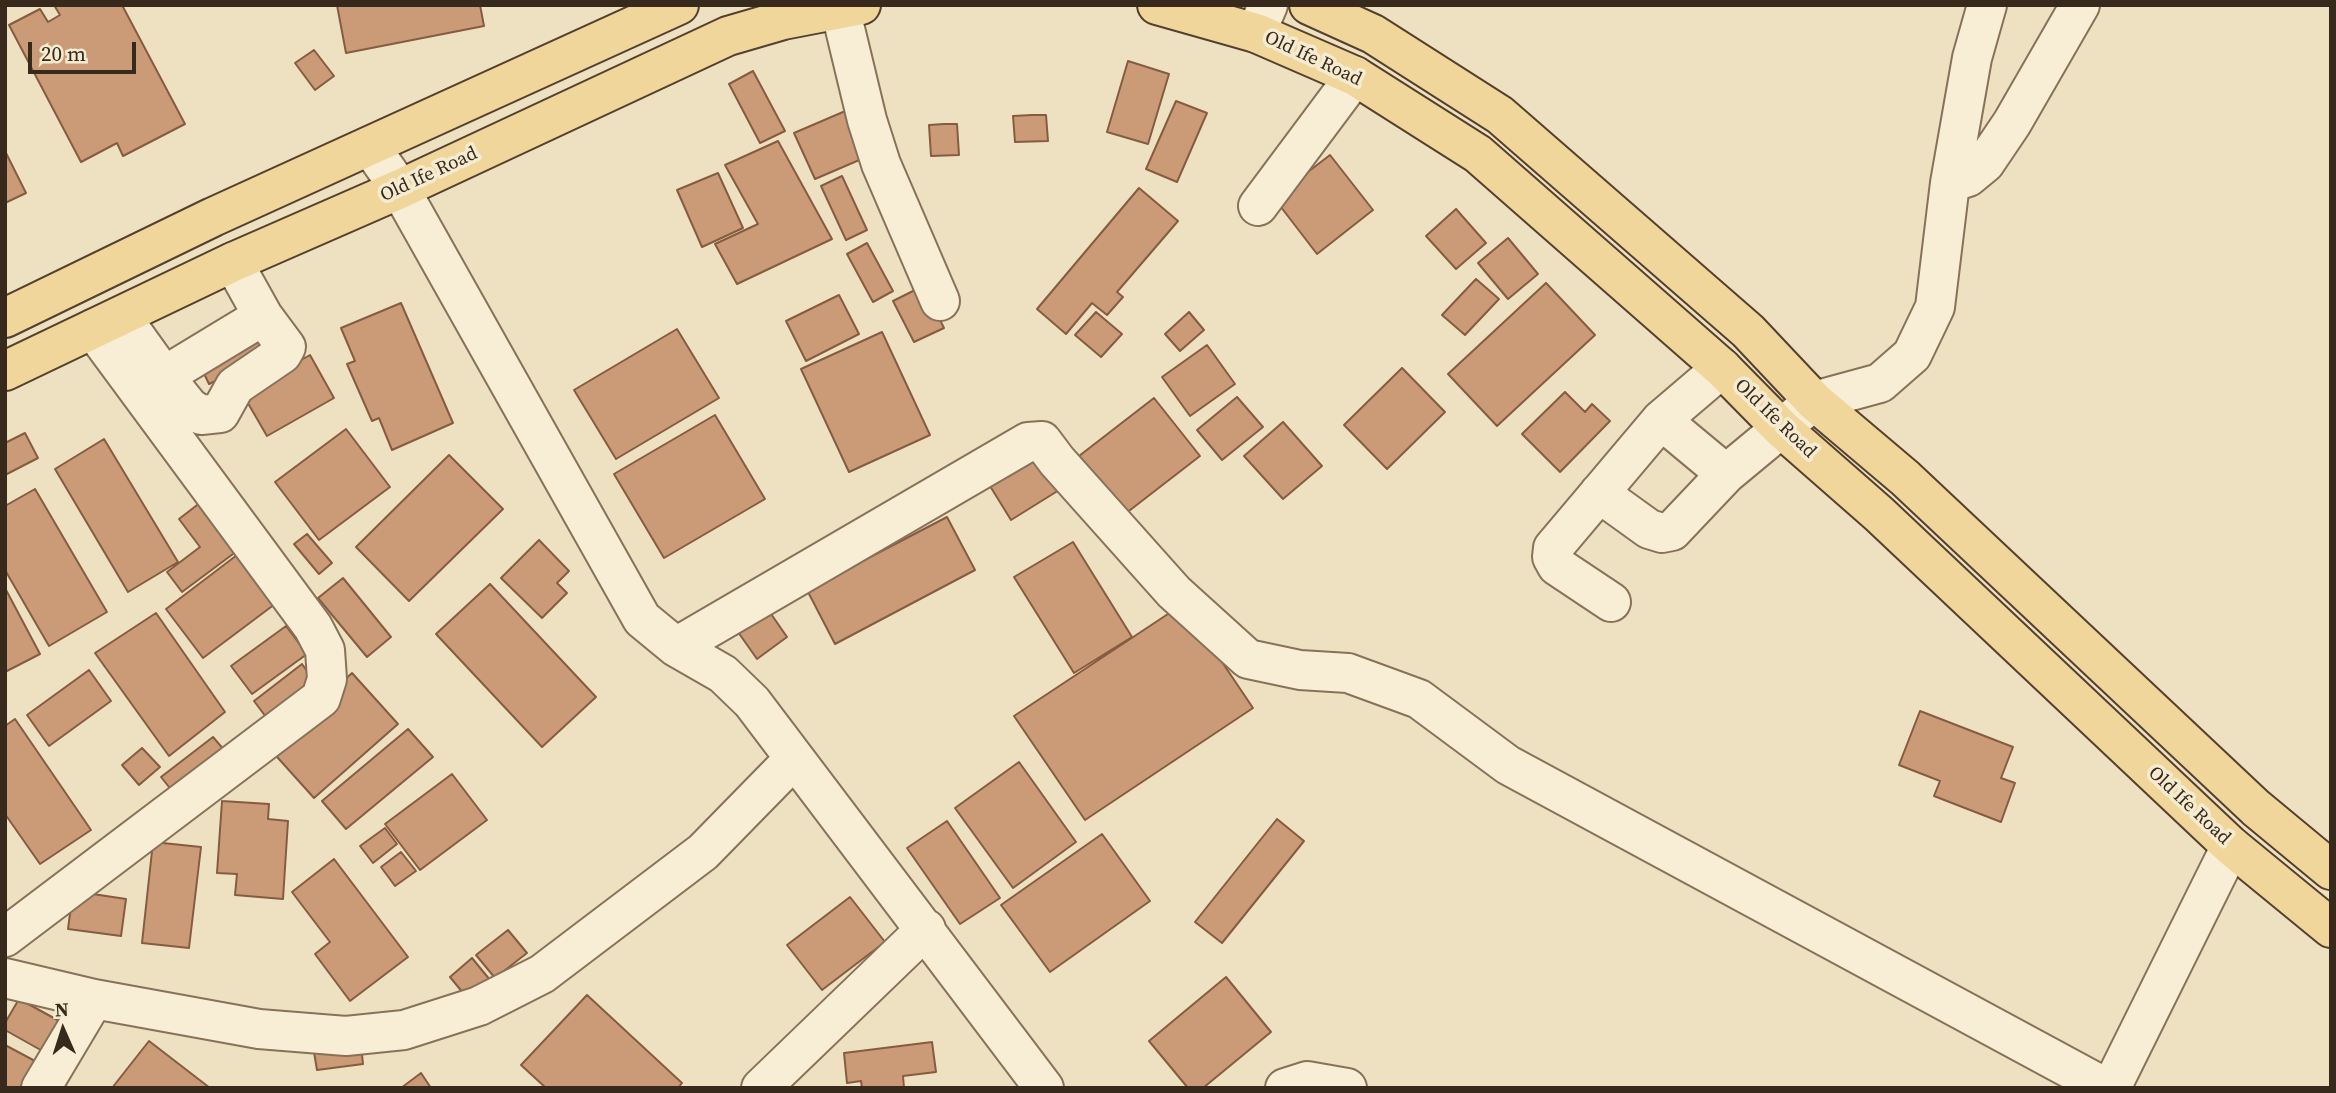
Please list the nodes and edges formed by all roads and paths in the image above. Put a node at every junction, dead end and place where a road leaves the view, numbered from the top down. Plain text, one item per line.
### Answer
1 (679, 5) edge
2 (1157, 5) edge
3 (1987, 5) edge
4 (2080, 5) edge
5 (850, 6) edge
6 (1325, 9) edge
7 (1262, 19) edge
8 (1315, 60) junction
9 (1355, 76) junction
10 (370, 146) junction
11 (1950, 183) junction
12 (400, 189) junction
13 (1258, 206) dead end
14 (233, 262) junction
15 (940, 301) dead end
16 (263, 316) junction
17 (5, 318) edge
18 (107, 323) junction
19 (1722, 368) junction
20 (5, 371) edge
21 (164, 376) junction
22 (1814, 401) junction
23 (1661, 421) junction
24 (1782, 429) junction
25 (1726, 474) junction
26 (1599, 492) junction
27 (1611, 602) dead end
28 (676, 647) junction
29 (794, 759) junction
30 (2231, 846) junction
31 (2331, 870) edge
32 (2331, 928) edge
33 (926, 929) junction
34 (5, 937) edge
35 (5, 978) edge
36 (94, 999) junction
37 (41, 1088) edge
38 (761, 1088) edge
39 (1044, 1088) edge
40 (1285, 1088) edge
41 (1347, 1088) edge
42 (2109, 1088) edge

1 - 10 main road
2 - 7 main road, Old Ife Road
3 - 11 street
4 - 11 street
5 - 12 main road, Old Ife Road
5 - 15 street
6 - 8 street
6 - 22 main road
7 - 8 main road, Old Ife Road
8 - 9 main road, Old Ife Road
9 - 13 street
9 - 19 main road, Old Ife Road
10 - 12 street
10 - 17 main road
11 - 22 street
12 - 14 main road, Old Ife Road
12 - 28 street
14 - 16 street
14 - 18 main road, Old Ife Road
16 - 21 street
16 - 21 street
18 - 20 main road, Old Ife Road
18 - 21 street
18 - 34 street
19 - 23 street
19 - 24 main road, Old Ife Road
22 - 24 street
22 - 31 main road
23 - 25 street
23 - 26 street
24 - 25 street
24 - 30 main road, Old Ife Road
25 - 26 street
26 - 27 street
28 - 29 street
28 - 42 street
29 - 33 street
29 - 36 street
30 - 32 main road, Old Ife Road
30 - 42 street
33 - 38 street
33 - 39 street
35 - 36 street
36 - 37 street
40 - 41 street

